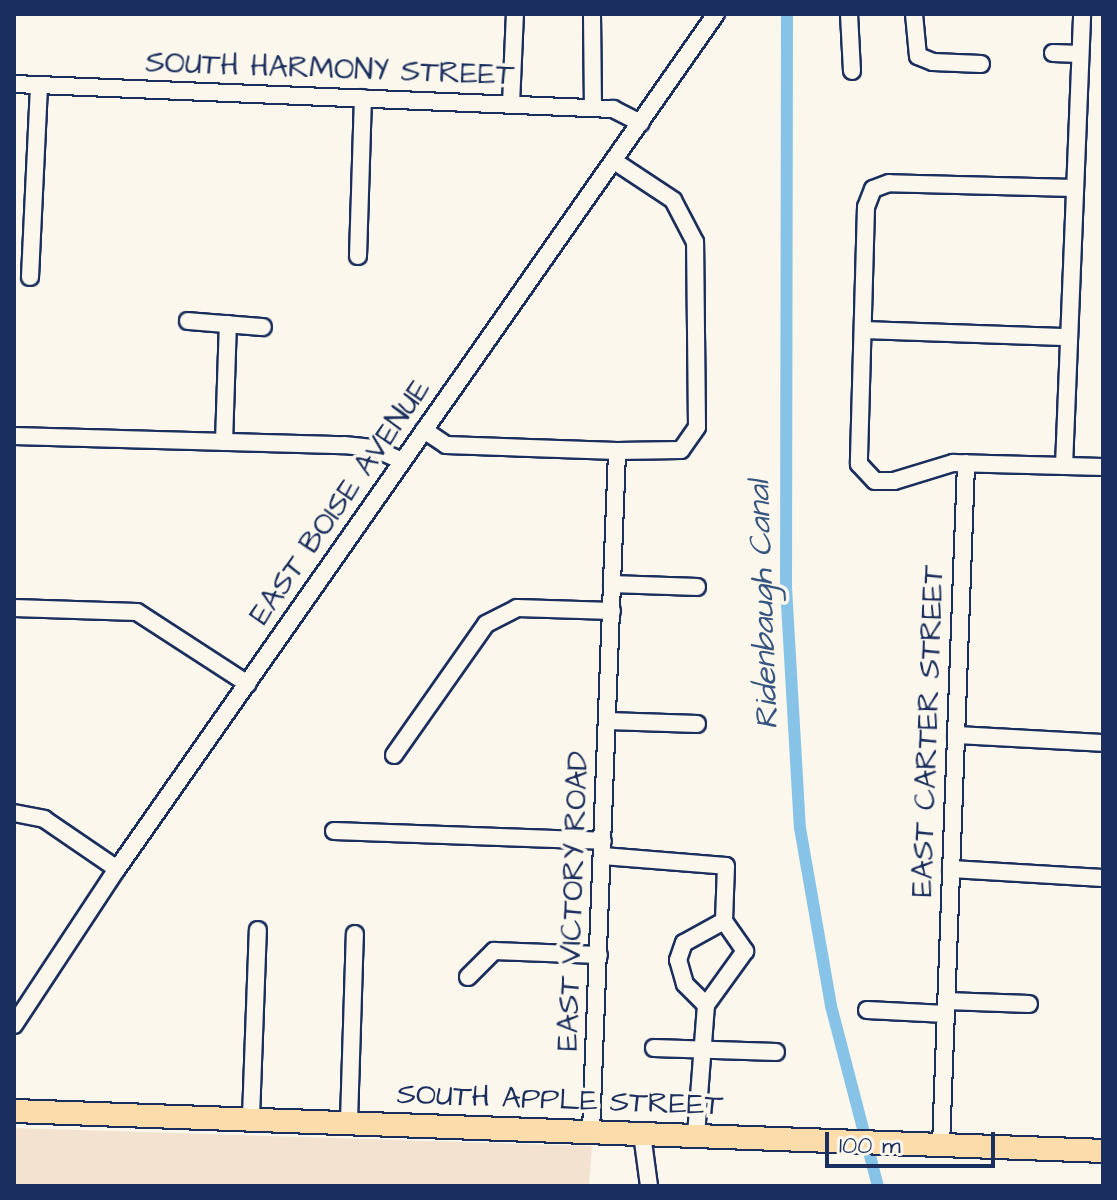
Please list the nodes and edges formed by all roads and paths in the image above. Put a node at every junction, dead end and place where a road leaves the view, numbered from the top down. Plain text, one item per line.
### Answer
1 (515, 14) edge
2 (592, 14) edge
3 (716, 14) edge
4 (849, 14) edge
5 (914, 14) edge
6 (1082, 14) edge
7 (1053, 53) dead end
8 (1080, 54) junction
9 (981, 64) dead end
10 (852, 71) dead end
11 (14, 84) edge
12 (39, 85) junction
13 (363, 98) junction
14 (511, 104) junction
15 (593, 108) junction
16 (641, 123) junction
17 (614, 161) junction
18 (1074, 188) junction
19 (358, 256) dead end
20 (30, 277) dead end
21 (188, 321) dead end
22 (228, 324) junction
23 (263, 327) dead end
24 (864, 330) junction
25 (1069, 337) junction
26 (424, 430) junction
27 (14, 436) edge
28 (224, 442) junction
29 (617, 451) junction
30 (402, 461) junction
31 (966, 463) junction
32 (1064, 466) junction
33 (1103, 467) edge
34 (612, 584) junction
35 (697, 587) dead end
36 (14, 608) edge
37 (612, 611) junction
38 (248, 684) junction
39 (608, 721) junction
40 (697, 724) dead end
41 (956, 735) junction
42 (1103, 743) edge
43 (394, 755) dead end
44 (14, 813) edge
45 (334, 831) dead end
46 (603, 849) junction
47 (117, 869) junction
48 (951, 869) junction
49 (1103, 878) edge
50 (724, 921) junction
51 (258, 930) dead end
52 (355, 934) dead end
53 (599, 955) junction
54 (468, 977) dead end
55 (1029, 1004) dead end
56 (706, 1005) junction
57 (946, 1007) junction
58 (867, 1010) dead end
59 (14, 1025) edge
60 (654, 1048) dead end
61 (703, 1050) junction
62 (776, 1052) dead end
63 (14, 1111) edge
64 (251, 1117) junction
65 (349, 1121) junction
66 (591, 1132) junction
67 (642, 1134) junction
68 (696, 1136) junction
69 (941, 1146) junction
70 (1103, 1151) edge
71 (649, 1186) edge

1 - 14 street
2 - 15 street
3 - 16 street, EAST BOISE AVENUE
4 - 10 street
5 - 9 street
6 - 8 street
7 - 8 street
8 - 18 street
11 - 12 street, SOUTH HARMONY STREET
12 - 13 street, SOUTH HARMONY STREET
12 - 20 street
13 - 14 street, SOUTH HARMONY STREET
13 - 19 street
14 - 15 street, SOUTH HARMONY STREET
15 - 16 street, SOUTH HARMONY STREET
16 - 17 street, EAST BOISE AVENUE
17 - 26 street, EAST BOISE AVENUE
17 - 29 street
18 - 24 street
18 - 25 street
21 - 22 street
22 - 23 street
22 - 28 street
24 - 25 street
24 - 31 street
25 - 32 street
26 - 29 street
26 - 30 street, EAST BOISE AVENUE
27 - 28 street
28 - 30 street
29 - 34 street, EAST VICTORY ROAD
30 - 38 street, EAST BOISE AVENUE
31 - 32 street
31 - 41 street, EAST CARTER STREET
32 - 33 street
34 - 35 street
34 - 37 street, EAST VICTORY ROAD
36 - 38 street
37 - 39 street, EAST VICTORY ROAD
37 - 43 street
38 - 47 street, EAST BOISE AVENUE
39 - 40 street, EAST VICTORY ROAD
39 - 46 street, EAST VICTORY ROAD
41 - 42 street
41 - 48 street, EAST CARTER STREET
44 - 47 street
45 - 46 street
46 - 50 street
46 - 53 street, EAST VICTORY ROAD
47 - 59 street, EAST BOISE AVENUE
48 - 49 street
48 - 57 street, EAST CARTER STREET
50 - 56 street
50 - 56 street
51 - 64 street
52 - 65 street
53 - 54 street
53 - 66 street, EAST VICTORY ROAD
55 - 57 street
56 - 61 street
57 - 58 street
57 - 69 street, EAST CARTER STREET
60 - 61 street
61 - 62 street
61 - 68 street
63 - 64 main road, SOUTH APPLE STREET
64 - 65 main road, SOUTH APPLE STREET
65 - 66 main road, SOUTH APPLE STREET
66 - 67 main road, SOUTH APPLE STREET
67 - 68 main road, SOUTH APPLE STREET
67 - 71 street
68 - 69 main road, SOUTH APPLE STREET
69 - 70 main road, SOUTH APPLE STREET

